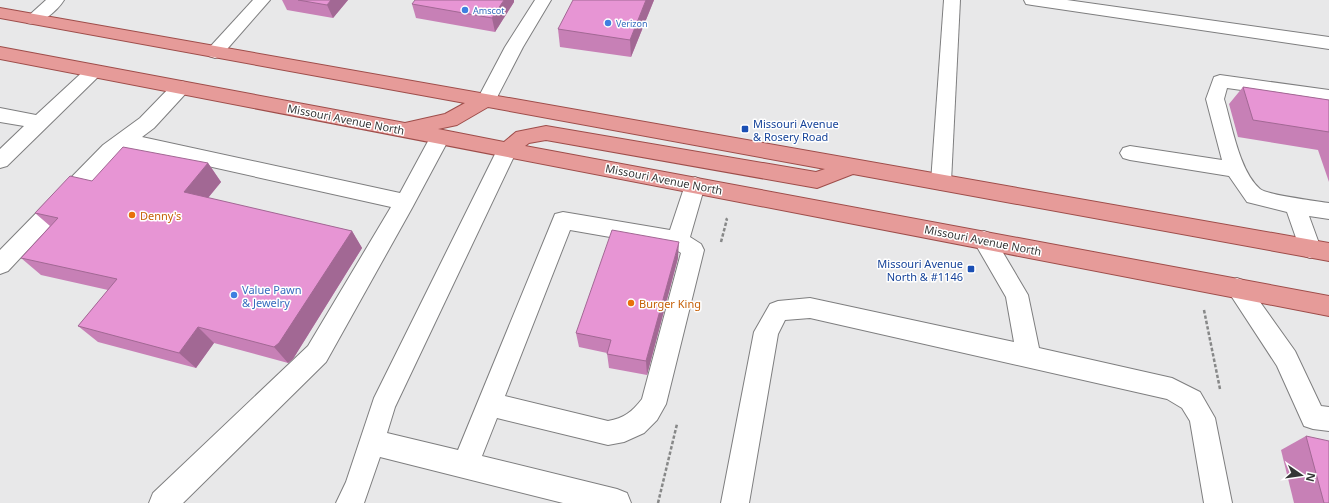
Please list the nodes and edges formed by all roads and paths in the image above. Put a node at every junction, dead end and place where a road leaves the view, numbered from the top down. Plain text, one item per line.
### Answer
1 (56, 0) edge
2 (262, 0) edge
3 (543, 0) edge
4 (952, 0) edge
5 (1032, 0) edge
6 (0, 13) edge
7 (33, 19) junction
8 (1329, 43) edge
9 (215, 52) junction
10 (0, 53) edge
11 (94, 71) junction
12 (181, 87) junction
13 (1329, 96) edge
14 (486, 100) junction
15 (0, 115) edge
16 (41, 123) junction
17 (403, 130) junction
18 (440, 137) junction
19 (125, 140) junction
20 (507, 150) junction
21 (1130, 153) dead end
22 (0, 161) edge
23 (853, 166) junction
24 (1235, 170) junction
25 (941, 182) junction
26 (695, 185) junction
27 (405, 202) junction
28 (1295, 206) junction
29 (1329, 211) edge
30 (678, 240) junction
31 (984, 240) junction
32 (1310, 249) junction
33 (1329, 252) edge
34 (0, 265) edge
35 (1237, 288) junction
36 (1329, 306) edge
37 (1028, 352) junction
38 (490, 404) junction
39 (1321, 418) edge
40 (372, 442) junction
41 (465, 466) junction
42 (163, 503) edge
43 (350, 503) edge
44 (617, 503) edge
45 (735, 503) edge
46 (1218, 503) edge

1 - 7 lane
2 - 9 lane
3 - 14 lane
4 - 25 lane
5 - 8 lane
6 - 7 main road
7 - 9 main road
9 - 14 main road
10 - 11 main road, Missouri Avenue North
11 - 12 main road, Missouri Avenue North
11 - 16 lane
12 - 17 main road, Missouri Avenue North
12 - 19 lane
13 - 24 lane
14 - 17 main road
14 - 23 main road
15 - 16 lane
16 - 22 lane
17 - 18 main road, Missouri Avenue North
18 - 20 main road, Missouri Avenue North
18 - 27 lane
19 - 27 lane
19 - 34 lane
20 - 23 main road
20 - 26 main road, Missouri Avenue North
20 - 40 lane
21 - 24 lane
23 - 25 main road
24 - 28 lane
25 - 32 main road
26 - 30 lane
26 - 31 main road, Missouri Avenue North
27 - 42 lane
28 - 29 lane
28 - 32 lane
30 - 38 lane
30 - 38 lane
31 - 35 main road, Missouri Avenue North
31 - 37 lane
32 - 33 main road
35 - 36 main road, Missouri Avenue North
35 - 39 lane
37 - 45 lane
37 - 46 lane
38 - 41 lane
40 - 41 lane
40 - 43 lane
41 - 44 lane

